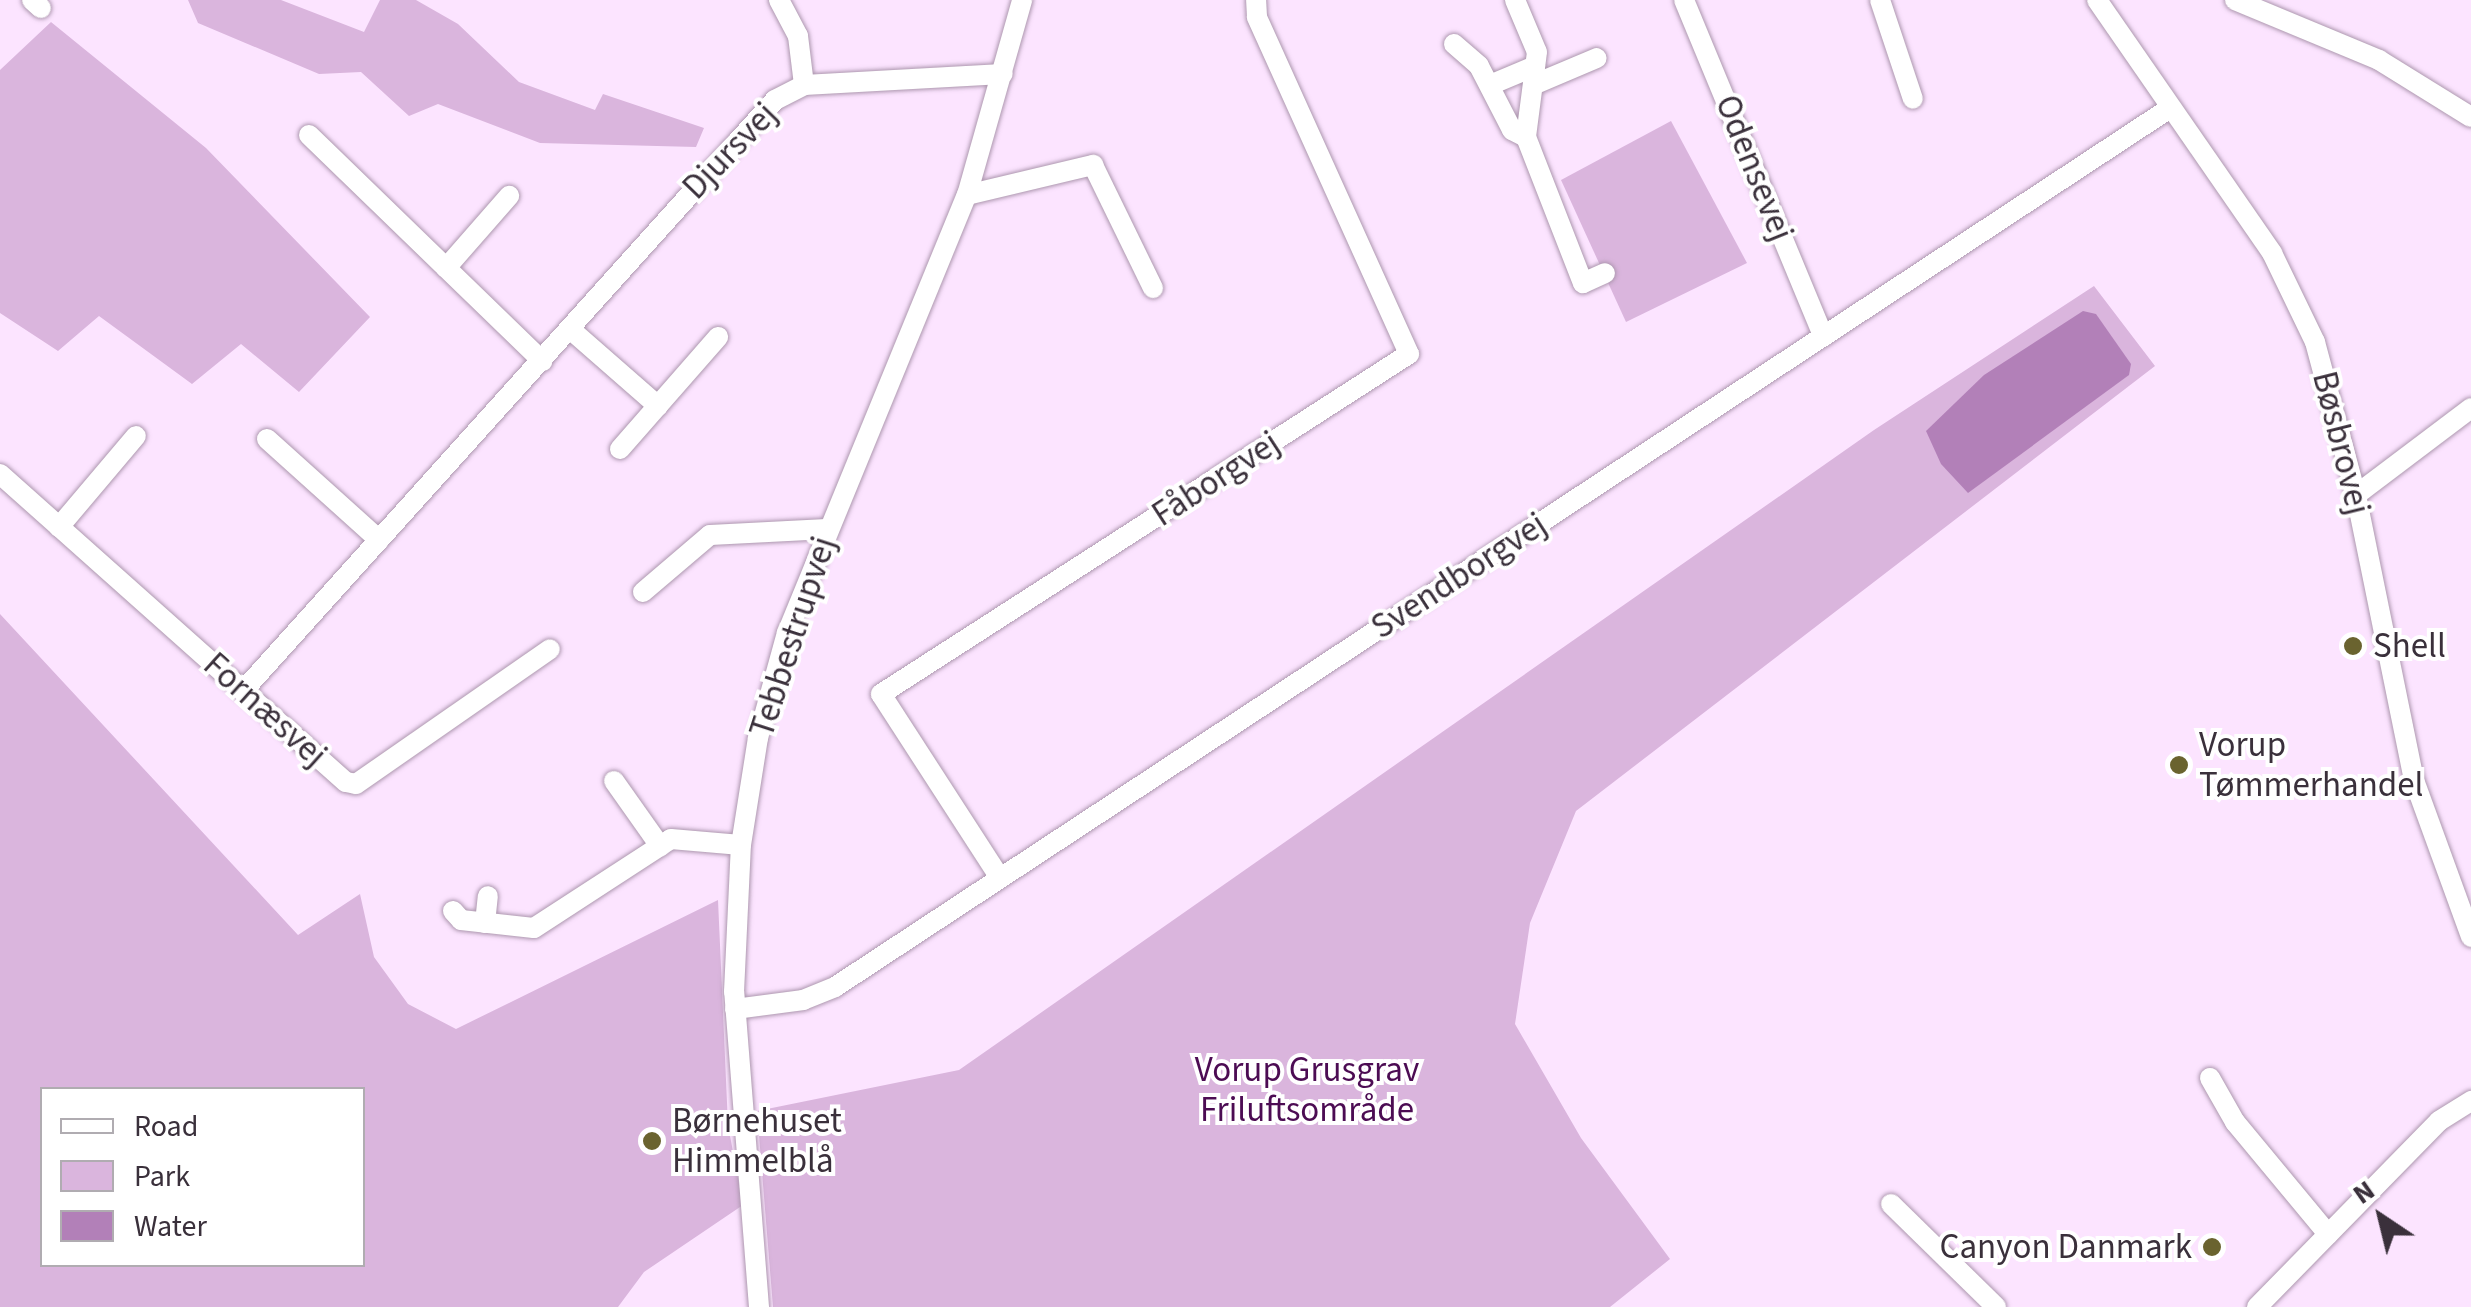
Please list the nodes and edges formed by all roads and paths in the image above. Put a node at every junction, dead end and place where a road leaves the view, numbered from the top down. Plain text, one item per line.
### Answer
1 (780, 0) edge
2 (1022, 0) edge
3 (1256, 0) edge
4 (1515, 0) edge
5 (1684, 0) edge
6 (1880, 0) edge
7 (2098, 0) edge
8 (2235, 0) edge
9 (1454, 44) dead end
10 (1597, 58) dead end
11 (1002, 74) junction
12 (1534, 76) junction
13 (804, 85) junction
14 (1490, 86) junction
15 (1912, 99) dead end
16 (2170, 108) junction
17 (2471, 118) edge
18 (309, 135) dead end
19 (1526, 137) junction
20 (967, 195) junction
21 (510, 196) dead end
22 (446, 268) junction
23 (1605, 273) dead end
24 (1152, 288) dead end
25 (570, 329) junction
26 (1823, 336) junction
27 (718, 337) dead end
28 (542, 360) junction
29 (658, 406) junction
30 (2471, 408) edge
31 (136, 436) dead end
32 (268, 439) dead end
33 (620, 449) dead end
34 (0, 474) edge
35 (2356, 495) junction
36 (58, 527) junction
37 (827, 529) junction
38 (380, 540) junction
39 (643, 592) dead end
40 (550, 649) dead end
41 (243, 691) junction
42 (614, 781) dead end
43 (741, 844) junction
44 (660, 846) junction
45 (1000, 878) junction
46 (488, 896) dead end
47 (453, 911) dead end
48 (486, 923) junction
49 (2471, 937) edge
50 (735, 1008) junction
51 (2210, 1078) dead end
52 (2471, 1102) edge
53 (1891, 1204) dead end
54 (2328, 1234) junction
55 (759, 1307) edge
56 (1996, 1307) edge
57 (2258, 1307) edge

1 - 13 street
2 - 11 street, Tebbestrupvej
3 - 45 street, Fåborgvej
4 - 12 street
5 - 26 street, Odensevej
6 - 15 street
7 - 16 street, Bøsbrovej
8 - 17 street
9 - 14 street
10 - 12 street
11 - 13 street, Djursvej
11 - 20 street, Tebbestrupvej
12 - 14 street
12 - 19 street
13 - 25 street, Djursvej
14 - 19 street
16 - 26 street, Svendborgvej
16 - 35 street, Bøsbrovej
18 - 22 street
19 - 23 street
20 - 24 street
20 - 37 street, Tebbestrupvej
21 - 22 street
22 - 28 street
25 - 28 street, Djursvej
25 - 29 street
26 - 45 street, Svendborgvej
27 - 29 street
28 - 38 street, Djursvej
29 - 33 street
30 - 35 street
31 - 36 street
32 - 38 street
34 - 36 street, Fornæsvej
35 - 49 street, Bøsbrovej
36 - 41 street, Fornæsvej
37 - 39 street
37 - 43 street, Tebbestrupvej
38 - 41 street, Djursvej
40 - 41 street, Fornæsvej
42 - 44 street
43 - 44 street
43 - 50 street, Tebbestrupvej
44 - 48 street
45 - 50 street, Svendborgvej
46 - 48 street
47 - 48 street
50 - 55 street, Tebbestrupvej
51 - 54 street
52 - 54 street
53 - 56 street
54 - 57 street

